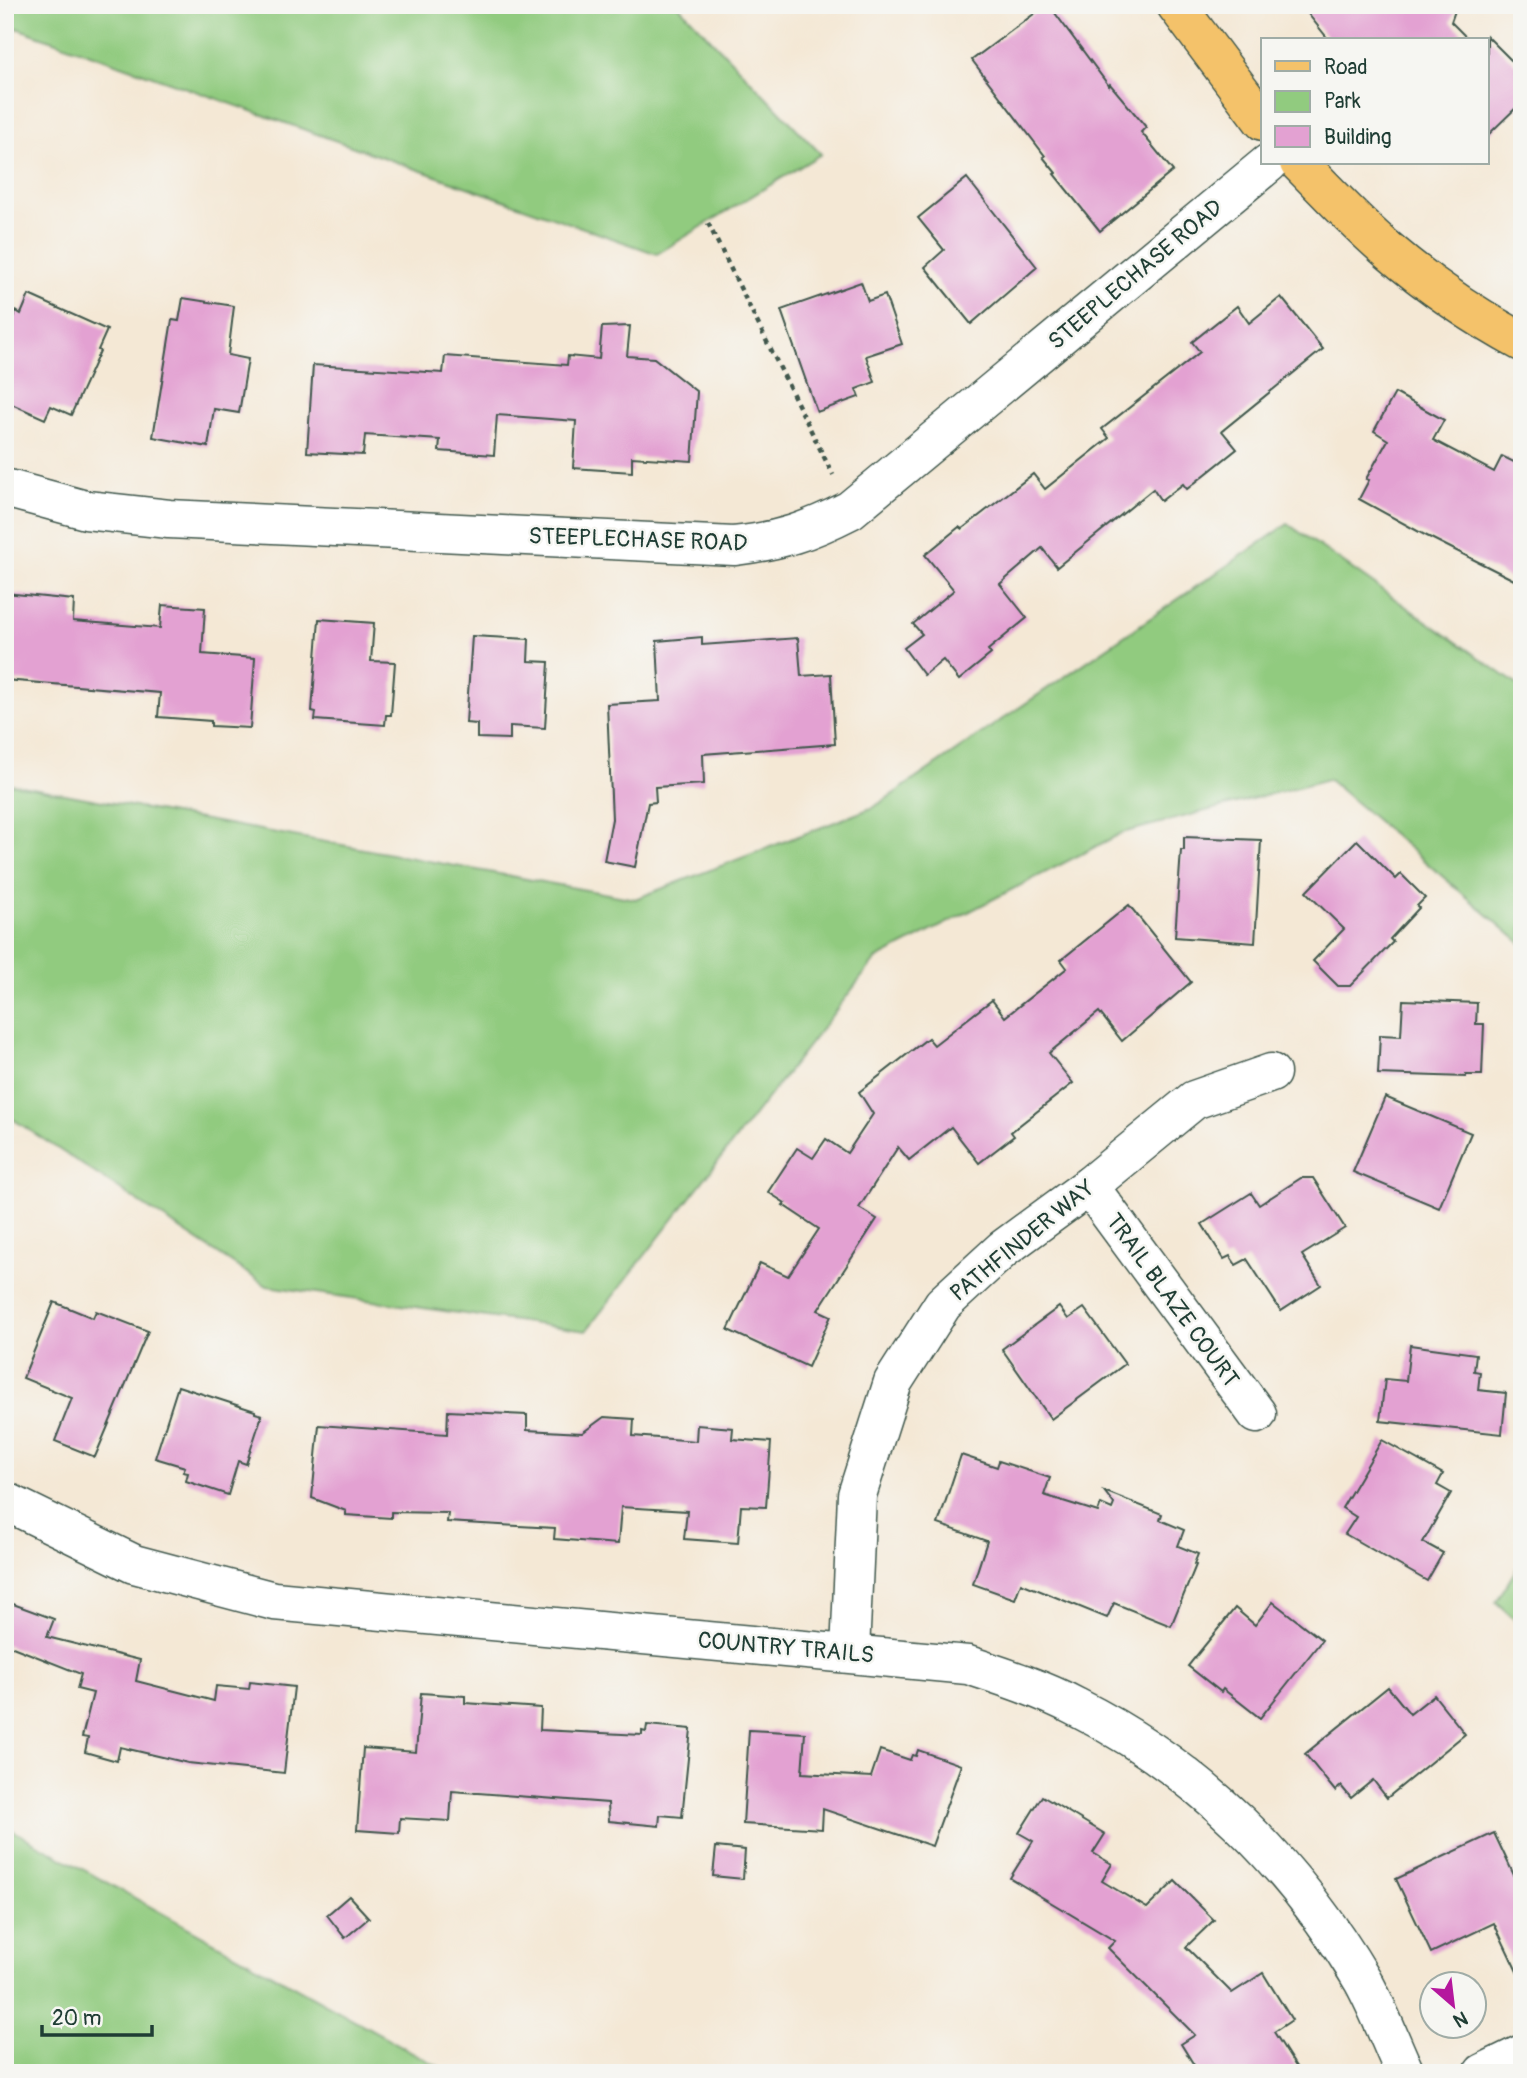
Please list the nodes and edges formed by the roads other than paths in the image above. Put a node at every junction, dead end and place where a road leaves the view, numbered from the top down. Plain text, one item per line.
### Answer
1 (1176, 5) edge
2 (1261, 118) edge
3 (1268, 164) edge
4 (1300, 164) edge
5 (1522, 342) edge
6 (5, 488) edge
7 (1271, 1073) dead end
8 (1089, 1186) junction
9 (1256, 1414) dead end
10 (5, 1502) edge
11 (850, 1652) junction
12 (1522, 2054) edge
13 (1405, 2073) edge
14 (1483, 2073) edge

1 - 2 main road
3 - 6 street, STEEPLECHASE ROAD
4 - 5 main road
7 - 8 street, PATHFINDER WAY
8 - 9 street, TRAIL BLAZE COURT
8 - 11 street, PATHFINDER WAY
10 - 11 street, COUNTRY TRAILS
11 - 13 street, COUNTRY TRAILS
12 - 14 street

